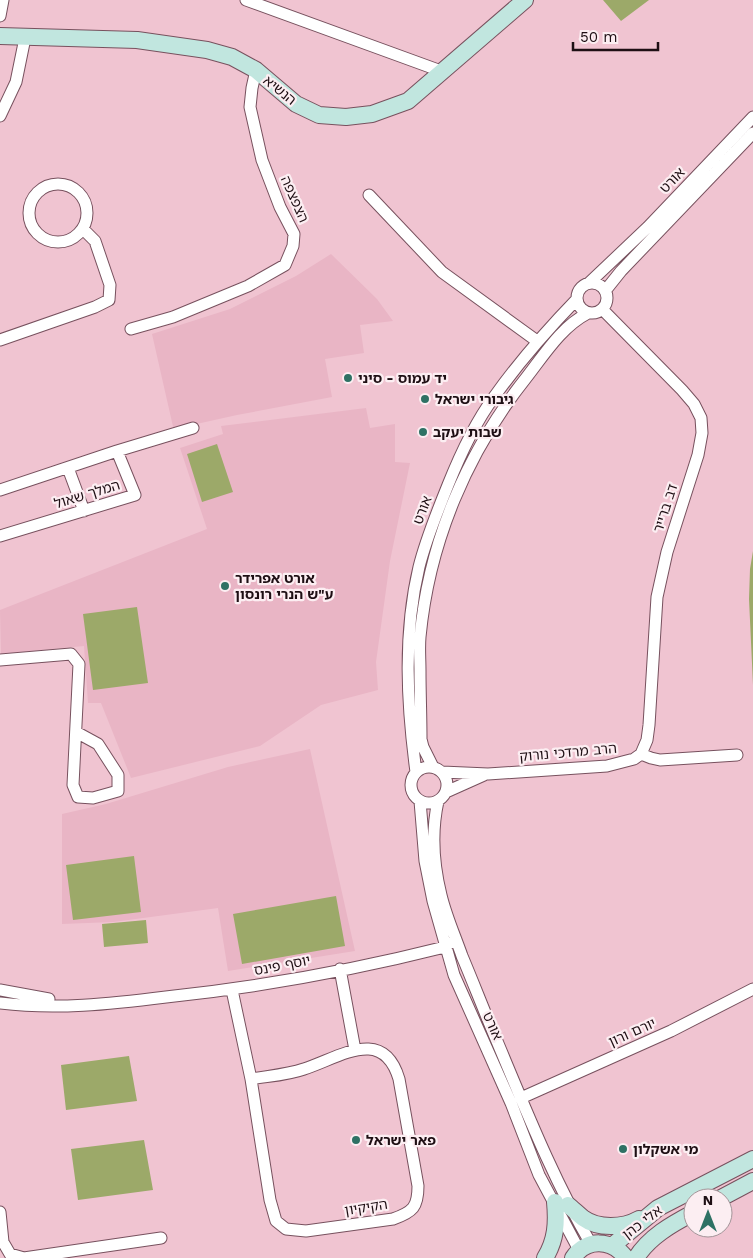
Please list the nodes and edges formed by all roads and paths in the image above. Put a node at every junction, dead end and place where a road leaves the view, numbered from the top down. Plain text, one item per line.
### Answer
1 (3, 0) edge
2 (246, 0) edge
3 (525, 0) edge
4 (0, 16) edge
5 (0, 36) edge
6 (25, 38) junction
7 (256, 70) junction
8 (441, 71) junction
9 (0, 116) edge
10 (753, 117) edge
11 (753, 133) edge
12 (369, 194) dead end
13 (83, 229) junction
14 (589, 284) junction
15 (605, 291) junction
16 (577, 299) junction
17 (602, 310) junction
18 (588, 313) junction
19 (131, 329) dead end
20 (0, 340) edge
21 (537, 341) junction
22 (193, 428) dead end
23 (117, 451) junction
24 (68, 468) junction
25 (0, 490) edge
26 (84, 511) junction
27 (0, 536) edge
28 (0, 660) edge
29 (76, 732) junction
30 (641, 754) junction
31 (738, 755) dead end
32 (437, 770) junction
33 (416, 772) junction
34 (488, 774) junction
35 (446, 792) junction
36 (438, 801) junction
37 (420, 802) junction
38 (454, 935) junction
39 (445, 948) junction
40 (340, 969) junction
41 (753, 989) edge
42 (0, 990) edge
43 (232, 990) junction
44 (0, 1003) edge
45 (108, 1004) junction
46 (355, 1050) junction
47 (251, 1079) junction
48 (521, 1098) junction
49 (753, 1159) edge
50 (753, 1181) edge
51 (733, 1192) edge
52 (561, 1203) junction
53 (658, 1208) junction
54 (0, 1212) edge
55 (683, 1219) edge
56 (161, 1238) dead end
57 (612, 1246) junction
58 (581, 1251) edge
59 (545, 1258) edge
60 (626, 1258) edge
61 (636, 1258) edge

1 - 4 street
2 - 8 street
3 - 8 street, הנשיא
5 - 6 street, הנשיא
6 - 7 street, הנשיא
6 - 9 street
7 - 8 street, הנשיא
7 - 19 street, הצפצפה
10 - 14 street, אורט
11 - 15 street, אורט
12 - 21 street
13 - 13 street
13 - 20 street
14 - 15 street
14 - 16 street
15 - 17 street
16 - 18 street
16 - 21 street, אורט
17 - 18 street
17 - 30 street, דב ברייר
18 - 32 street, אורט
21 - 33 street, אורט
22 - 23 street
23 - 24 street
23 - 26 street, המלך שאול
24 - 25 street
24 - 26 street
26 - 27 street, המלך שאול
28 - 29 street
29 - 29 street
30 - 31 street
30 - 34 street, הרב מרדכי נורוק
32 - 33 street
32 - 34 street, הרב מרדכי נורוק
32 - 35 street
33 - 37 street
34 - 35 street, הרב מרדכי נורוק
35 - 36 street
36 - 37 street
36 - 38 street, אורט
37 - 39 street, אורט
38 - 39 street
38 - 48 street, אורט
39 - 40 street, יוסף פינס
39 - 52 street, אורט
40 - 43 street, יוסף פינס
40 - 46 street
41 - 48 street, יורם ורון
42 - 45 street, יוסף פינס
43 - 45 street, יוסף פינס
43 - 47 street, הקיקיון
44 - 45 street, יוסף פינס
46 - 47 street, הקיקיון
46 - 47 street, הקיקיון
48 - 52 street, אורט
49 - 53 street, אלי כהן
50 - 51 street
52 - 53 street
52 - 58 street, אורט
52 - 59 street
53 - 57 street, אלי כהן
54 - 56 street
55 - 61 street, אלי כהן
57 - 58 street
57 - 60 street

